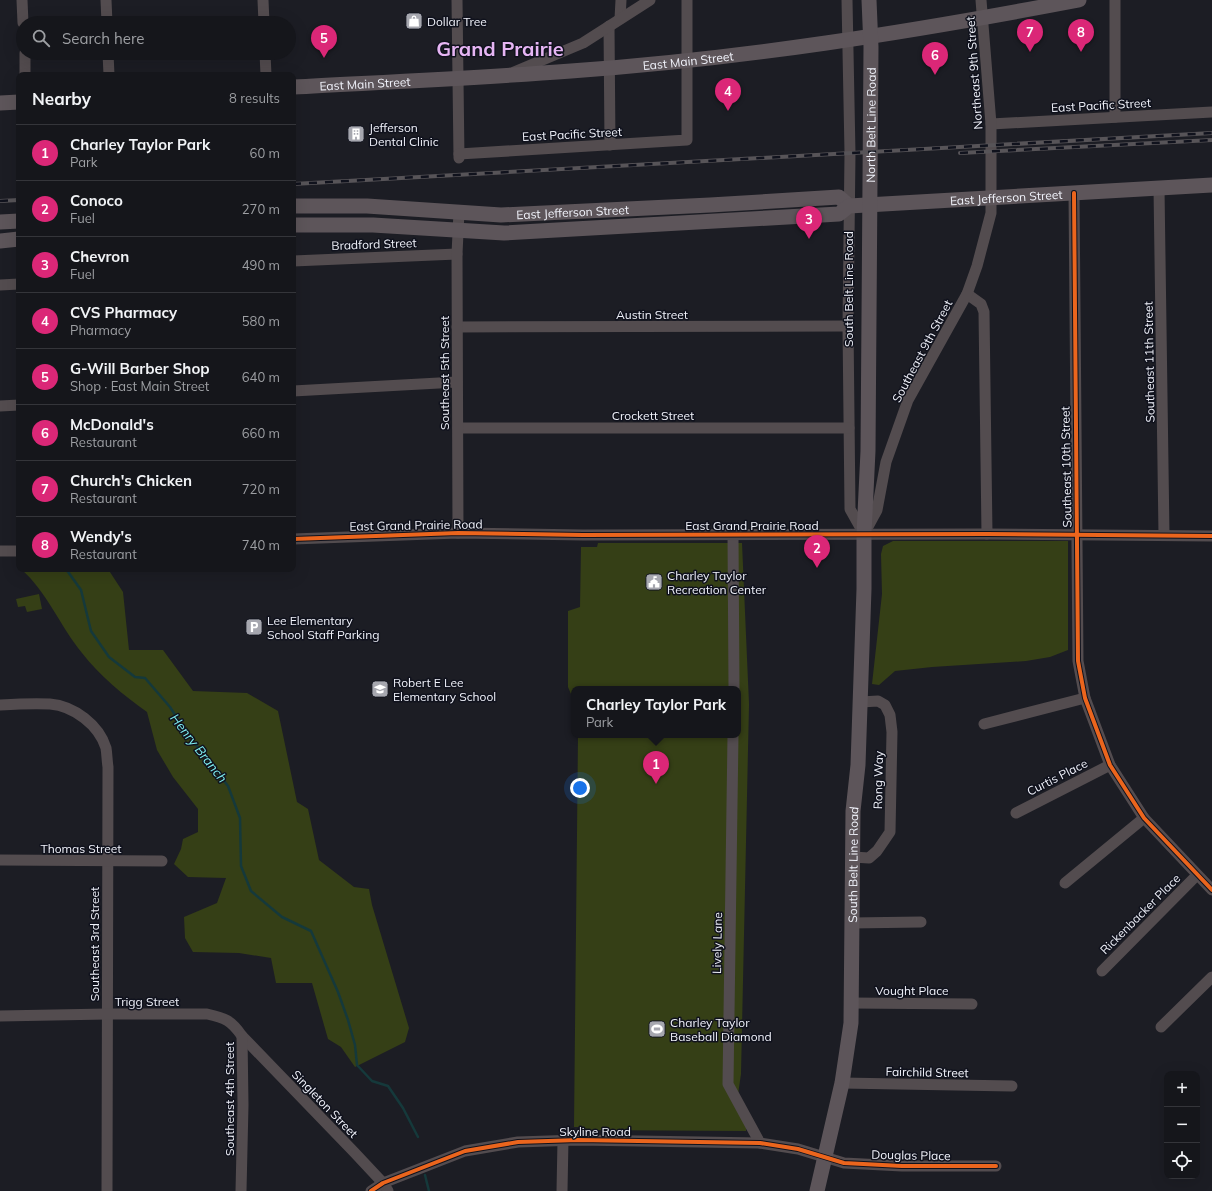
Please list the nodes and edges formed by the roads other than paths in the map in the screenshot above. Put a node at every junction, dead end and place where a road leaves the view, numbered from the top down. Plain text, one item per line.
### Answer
1 (22, 0) edge
2 (106, 0) edge
3 (263, 0) edge
4 (457, 0) edge
5 (621, 0) edge
6 (650, 0) edge
7 (687, 0) edge
8 (847, 0) edge
9 (869, 0) edge
10 (982, 0) edge
11 (1079, 0) edge
12 (1115, 0) edge
13 (23, 16) edge
14 (107, 16) edge
15 (264, 16) edge
16 (983, 18) junction
17 (620, 19) junction
18 (609, 26) junction
19 (849, 40) junction
20 (25, 60) edge
21 (108, 60) edge
22 (265, 60) edge
23 (687, 60) junction
24 (609, 68) junction
25 (26, 72) edge
26 (109, 72) edge
27 (266, 72) edge
28 (507, 76) junction
29 (459, 78) junction
30 (296, 87) edge
31 (16, 102) edge
32 (0, 103) edge
33 (1212, 112) edge
34 (1115, 117) junction
35 (991, 124) junction
36 (610, 145) junction
37 (992, 145) joint
38 (1212, 185) edge
39 (1159, 188) junction
40 (1074, 193) junction
41 (992, 197) junction
42 (299, 206) edge
43 (849, 206) junction
44 (459, 212) junction
45 (599, 212) junction
46 (16, 220) edge
47 (0, 222) edge
48 (298, 225) edge
49 (599, 228) junction
50 (458, 231) junction
51 (16, 240) edge
52 (0, 241) edge
53 (870, 249) joint
54 (457, 254) junction
55 (296, 261) edge
56 (16, 284) edge
57 (0, 285) edge
58 (967, 294) junction
59 (848, 326) junction
60 (457, 327) junction
61 (458, 382) junction
62 (296, 391) edge
63 (16, 405) edge
64 (0, 406) edge
65 (458, 428) junction
66 (849, 428) junction
67 (458, 533) junction
68 (864, 534) junction
69 (986, 534) junction
70 (1077, 534) junction
71 (733, 535) junction
72 (1164, 535) junction
73 (1212, 536) edge
74 (296, 539) edge
75 (0, 551) edge
76 (16, 551) edge
77 (734, 686) edge
78 (1085, 698) junction
79 (861, 702) junction
80 (0, 705) edge
81 (984, 724) dead end
82 (733, 738) edge
83 (1110, 765) junction
84 (1016, 813) dead end
85 (1144, 818) junction
86 (852, 857) junction
87 (0, 860) edge
88 (108, 861) junction
89 (162, 861) dead end
90 (1197, 875) junction
91 (1065, 883) dead end
92 (1212, 890) edge
93 (921, 922) dead end
94 (851, 923) junction
95 (1102, 971) dead end
96 (1212, 977) edge
97 (851, 1003) junction
98 (972, 1004) dead end
99 (107, 1014) junction
100 (0, 1016) edge
101 (221, 1017) joint
102 (1161, 1028) dead end
103 (242, 1036) junction
104 (842, 1084) junction
105 (1012, 1086) dead end
106 (563, 1140) junction
107 (760, 1143) junction
108 (825, 1157) junction
109 (996, 1166) dead end
110 (385, 1187) edge
111 (107, 1191) edge
112 (241, 1191) edge
113 (371, 1191) edge
114 (562, 1191) edge
115 (817, 1191) edge

1 - 13 street
2 - 14 street
3 - 15 street
4 - 29 street
5 - 17 street
6 - 17 street
7 - 23 street
8 - 19 street
9 - 53 main road, North Belt Line Road
10 - 16 street, Northeast 9th Street
11 - 16 main road, East Main Street
12 - 34 street
16 - 19 main road, East Main Street
16 - 35 street, Northeast 9th Street
17 - 18 street
18 - 24 street
18 - 28 street
19 - 23 main road, East Main Street
19 - 43 street, South Belt Line Road
20 - 25 street
21 - 26 street
22 - 27 street
23 - 24 main road, East Main Street
23 - 36 street, East Pacific Street
24 - 28 main road, East Main Street
24 - 36 street
28 - 29 main road, East Main Street
29 - 30 main road, East Main Street
29 - 36 street, East Pacific Street
31 - 32 main road
33 - 34 street, East Pacific Street
34 - 35 street, East Pacific Street
35 - 37 street, Northeast 9th Street
37 - 41 street, Southeast 9th Street
38 - 39 main road, East Jefferson Street
39 - 40 main road, East Jefferson Street
39 - 72 street, Southeast 11th Street
40 - 41 main road, East Jefferson Street
40 - 70 street, Southeast 10th Street
41 - 43 main road, East Jefferson Street
41 - 58 street, Southeast 9th Street
42 - 44 main road, East Jefferson Street
42 - 48 main road
43 - 45 main road, East Jefferson Street
43 - 49 main road, East Jefferson Street
43 - 59 street, South Belt Line Road
44 - 45 main road, East Jefferson Street
44 - 50 street, Southeast 5th Street
45 - 49 main road
46 - 47 main road
48 - 50 main road, East Jefferson Street
49 - 50 main road, East Jefferson Street
50 - 54 street, Southeast 5th Street
51 - 52 main road
53 - 68 main road, South Belt Line Road
54 - 55 street, Bradford Street
54 - 60 street, Southeast 5th Street
56 - 57 street
58 - 68 street, Southeast 9th Street
58 - 69 street, Southeast 9th Street
59 - 60 street, Austin Street
59 - 66 street, South Belt Line Road
60 - 61 street, Southeast 5th Street
61 - 62 street
61 - 65 street, Southeast 5th Street
63 - 64 street
65 - 66 street, Crockett Street
65 - 67 street, Southeast 5th Street
66 - 68 street, South Belt Line Road
67 - 71 street, East Grand Prairie Road
67 - 74 street, East Grand Prairie Road
68 - 69 street, East Grand Prairie Road
68 - 71 street, East Grand Prairie Road
68 - 79 main road, South Belt Line Road
69 - 70 street, East Grand Prairie Road
70 - 72 street, East Grand Prairie Road
70 - 78 street, Southeast 10th Street
71 - 77 street
72 - 73 street, East Grand Prairie Road
75 - 76 street
78 - 81 street
78 - 83 street, Southeast 10th Street
79 - 86 main road, South Belt Line Road
79 - 86 street, Rong Way
80 - 88 street, Southeast 3rd Street
82 - 107 street, Lively Lane
83 - 84 street, Curtis Place
83 - 85 street, Southeast 10th Street
85 - 90 street, Southeast 10th Street
85 - 91 street
86 - 94 main road, South Belt Line Road
87 - 88 street, Thomas Street
88 - 89 street, Thomas Street
88 - 99 street, Southeast 3rd Street
90 - 92 street, Southeast 10th Street
90 - 95 street, Rickenbacker Place
93 - 94 street
94 - 97 main road, South Belt Line Road
96 - 102 street
97 - 98 street, Vought Place
97 - 104 main road, South Belt Line Road
99 - 100 street, Trigg Street
99 - 101 street, Trigg Street
99 - 111 street, Southeast 3rd Street
101 - 103 street, Southeast 4th Street
103 - 110 street, Singleton Street
103 - 112 street, Southeast 4th Street
104 - 105 street, Fairchild Street
104 - 108 main road, South Belt Line Road
106 - 107 street, Skyline Road
106 - 110 street, Skyline Road
106 - 114 street
107 - 108 street, Skyline Road
108 - 109 street, Douglas Place
108 - 115 main road, South Belt Line Road
110 - 113 street, Skyline Road

